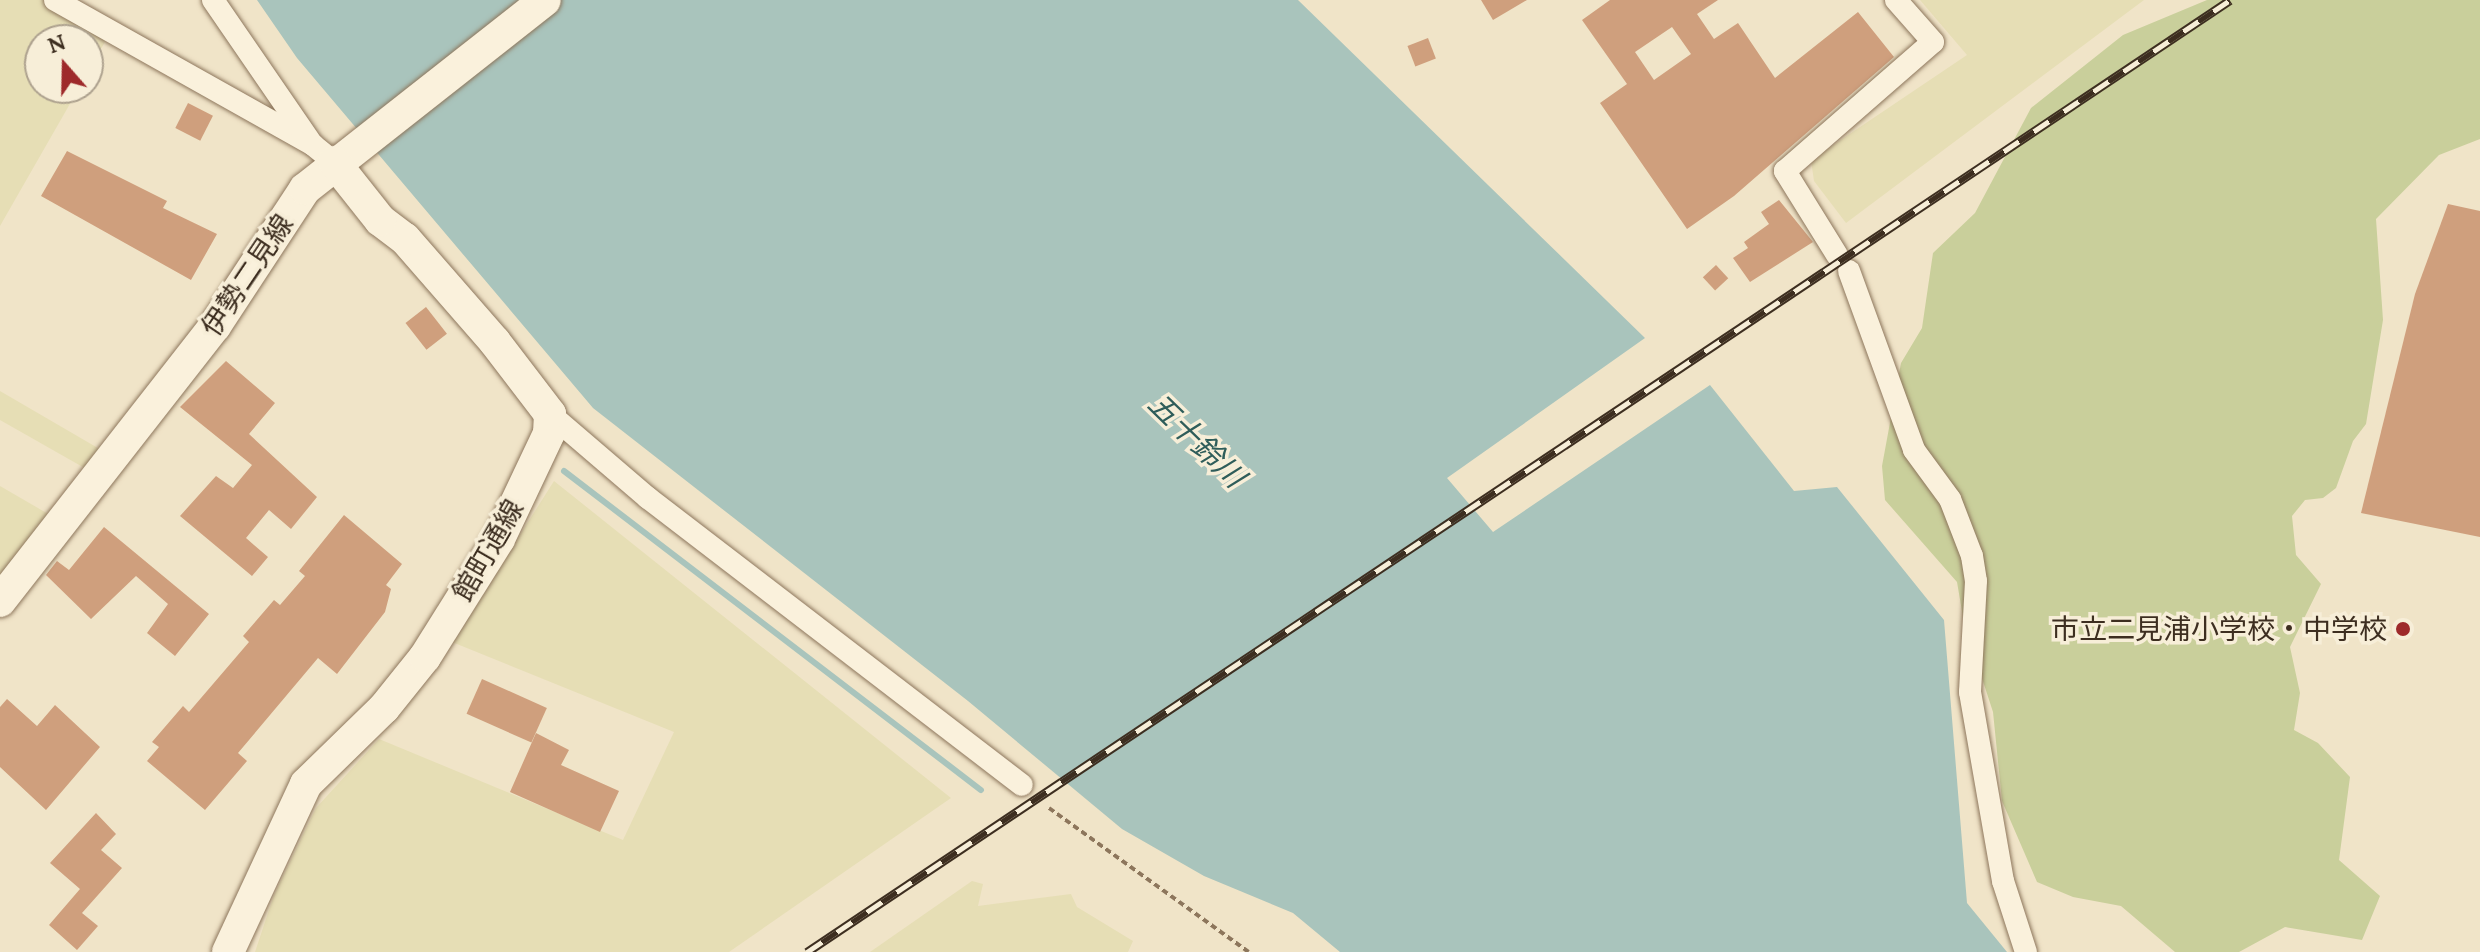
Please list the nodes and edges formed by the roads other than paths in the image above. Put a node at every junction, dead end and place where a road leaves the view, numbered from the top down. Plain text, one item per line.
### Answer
1 (55, 0) edge
2 (213, 0) edge
3 (545, 0) edge
4 (1896, 0) edge
5 (334, 151) junction
6 (550, 414) junction
7 (0, 601) edge
8 (1022, 785) dead end
9 (228, 952) edge
10 (2026, 952) edge

1 - 5 street
2 - 5 street
3 - 5 main road, 伊勢二見線
4 - 10 street
5 - 6 main road
5 - 7 main road, 伊勢二見線
6 - 8 street
6 - 9 main road, 館町通線

